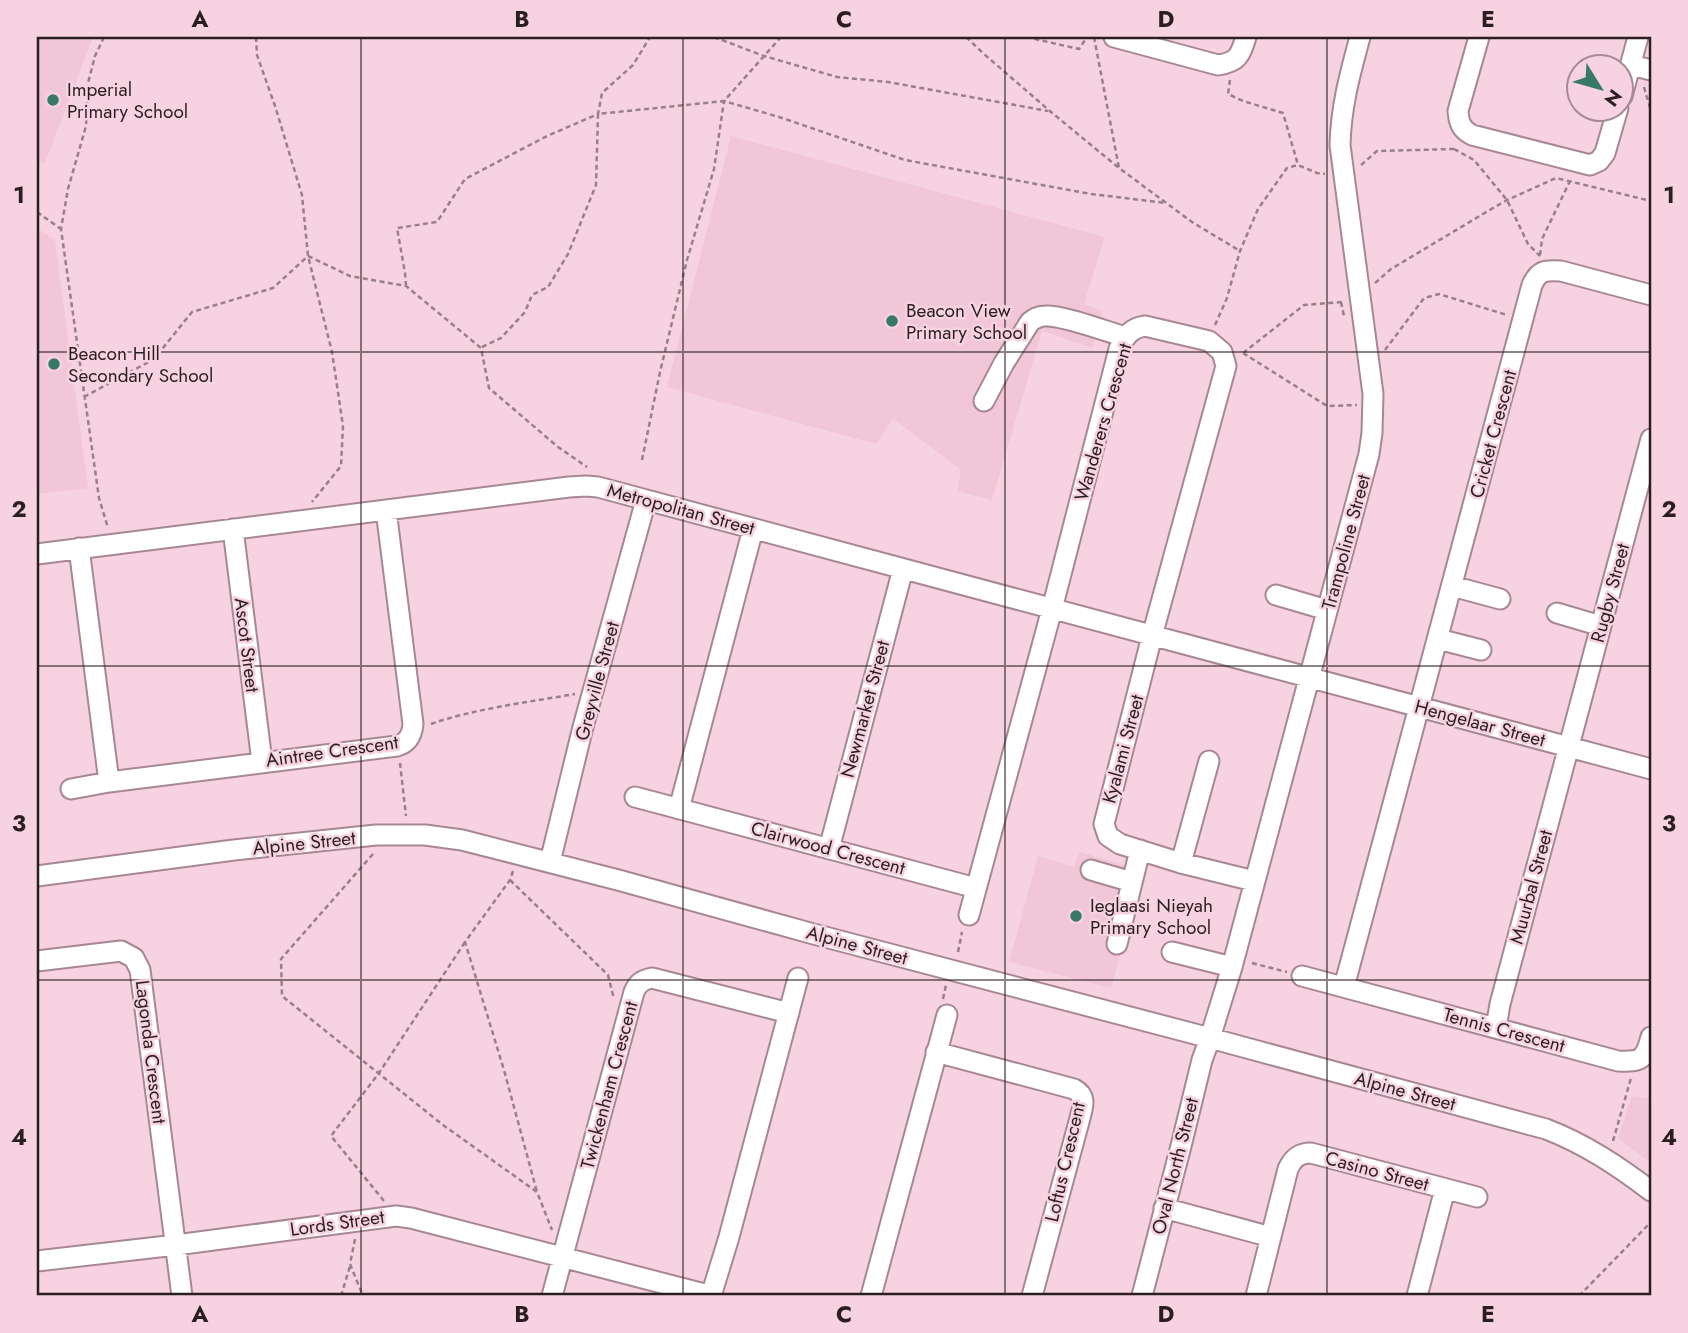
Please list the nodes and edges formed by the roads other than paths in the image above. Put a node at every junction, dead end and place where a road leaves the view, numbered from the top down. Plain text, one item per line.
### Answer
1 (1114, 37) edge
2 (1245, 37) edge
3 (1360, 37) edge
4 (1479, 37) edge
5 (1638, 37) edge
6 (1642, 68) edge
7 (1614, 122) edge
8 (1651, 295) edge
9 (1125, 337) junction
10 (984, 401) dead end
11 (1651, 439) edge
12 (646, 500) junction
13 (386, 510) junction
14 (233, 529) junction
15 (753, 529) junction
16 (79, 548) junction
17 (37, 554) edge
18 (903, 569) junction
19 (1452, 586) junction
20 (1276, 595) dead end
21 (1500, 599) dead end
22 (1052, 609) junction
23 (1327, 610) junction
24 (1557, 614) dead end
25 (1601, 626) junction
26 (1152, 636) junction
27 (1438, 639) junction
28 (1481, 650) dead end
29 (1310, 677) junction
30 (1420, 707) junction
31 (1569, 747) junction
32 (1209, 761) dead end
33 (262, 762) junction
34 (1651, 769) edge
35 (109, 782) junction
36 (71, 789) dead end
37 (635, 797) dead end
38 (679, 809) junction
39 (829, 849) junction
40 (1140, 850) junction
41 (550, 862) junction
42 (1181, 863) junction
43 (1091, 870) dead end
44 (37, 876) edge
45 (1132, 881) junction
46 (1254, 881) junction
47 (976, 888) junction
48 (966, 924) road end
49 (1117, 944) dead end
50 (1171, 952) dead end
51 (37, 961) edge
52 (1240, 964) junction
53 (1299, 975) road end
54 (798, 978) dead end
55 (1344, 988) junction
56 (789, 1013) junction
57 (947, 1014) dead end
58 (1496, 1028) junction
59 (1651, 1037) edge
60 (1210, 1038) junction
61 (936, 1052) junction
62 (1445, 1189) junction
63 (1651, 1191) edge
64 (1477, 1198) dead end
65 (1164, 1208) junction
66 (1271, 1237) junction
67 (176, 1245) junction
68 (563, 1256) junction
69 (37, 1261) edge
70 (182, 1296) edge
71 (552, 1296) edge
72 (712, 1296) edge
73 (871, 1296) edge
74 (1032, 1296) edge
75 (1142, 1296) edge
76 (1256, 1296) edge
77 (1417, 1296) edge

1 - 2 street
3 - 23 street, Trampoline Street
4 - 7 street
5 - 6 street
8 - 19 street, Cricket Crescent
9 - 10 street
9 - 22 street, Wanderers Crescent
9 - 26 street, Wanderers Crescent
11 - 25 street, Rugby Street
12 - 13 street, Metropolitan Street
12 - 15 street, Metropolitan Street
12 - 41 street, Greyville Street
13 - 14 street, Metropolitan Street
13 - 33 street, Aintree Crescent
14 - 16 street, Metropolitan Street
14 - 33 street, Ascot Street
15 - 18 street, Metropolitan Street
15 - 38 street
16 - 17 street, Metropolitan Street
16 - 35 street
18 - 22 street, Metropolitan Street
18 - 39 street, Newmarket Street
19 - 21 street
19 - 27 street, Cricket Crescent
20 - 23 street
22 - 26 street, Metropolitan Street
22 - 47 street
23 - 29 street, Trampoline Street
24 - 25 street
25 - 31 street, Rugby Street
26 - 29 street, Metropolitan Street
26 - 40 street, Kyalami Street
27 - 28 street
27 - 30 street, Cricket Crescent
29 - 30 street, Hengelaar Street
29 - 46 street, Trampoline Street
30 - 31 street, Hengelaar Street
30 - 55 street
31 - 34 street, Hengelaar Street
31 - 58 street, Muurbal Street
32 - 42 street
33 - 35 street, Aintree Crescent
35 - 36 street, Aintree Crescent
37 - 38 street, Clairwood Crescent
38 - 39 street, Clairwood Crescent
39 - 47 street, Clairwood Crescent
40 - 42 street, Kyalami Street
40 - 45 street
41 - 44 street, Alpine Street
41 - 60 street, Alpine Street
42 - 46 street, Kyalami Street
43 - 45 street
45 - 49 street
46 - 52 street, Trampoline Street
47 - 48 street
50 - 52 street
51 - 67 street, Lagonda Crescent
52 - 60 street, Trampoline Street
53 - 55 street, Tennis Crescent
54 - 56 street
55 - 58 street, Tennis Crescent
56 - 68 street, Twickenham Crescent
56 - 72 street
57 - 61 street
58 - 59 street, Tennis Crescent
60 - 63 street, Alpine Street
60 - 65 street, Oval North Street
61 - 73 street
61 - 74 street, Loftus Crescent
62 - 64 street, Casino Street
62 - 66 street, Casino Street
62 - 77 street
65 - 66 street
65 - 75 street, Oval North Street
66 - 76 street, Casino Street
67 - 68 street, Lords Street
67 - 69 street, Lords Street
67 - 70 street
68 - 71 street
68 - 72 street, Lords Street

